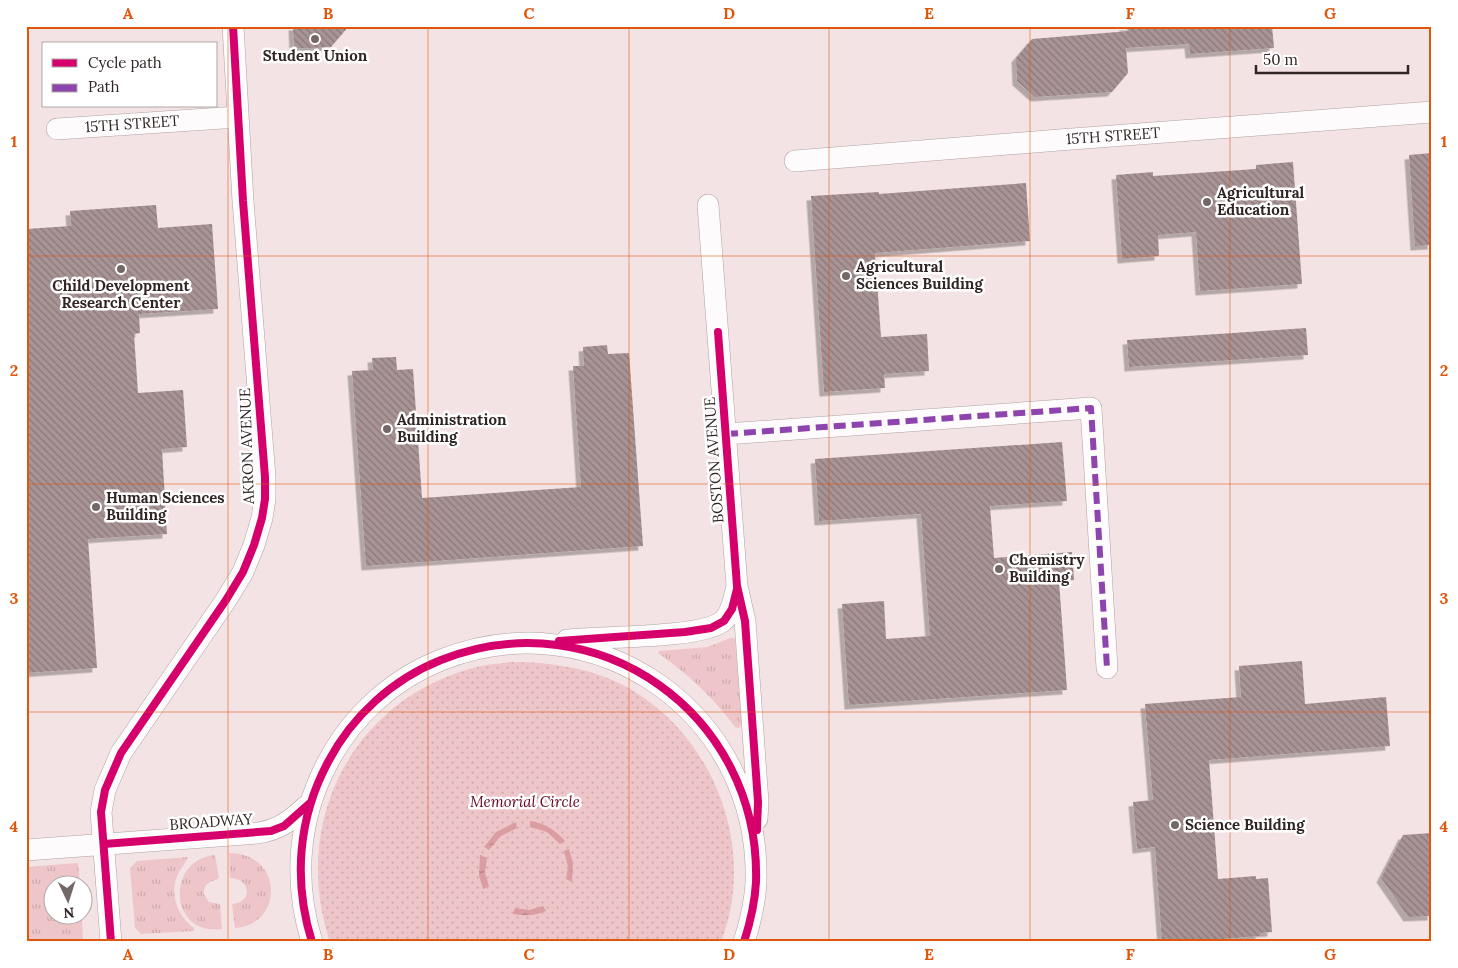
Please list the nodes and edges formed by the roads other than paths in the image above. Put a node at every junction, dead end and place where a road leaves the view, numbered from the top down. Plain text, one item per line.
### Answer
1 (233, 26) edge
2 (1432, 112) edge
3 (238, 116) junction
4 (57, 129) dead end
5 (795, 161) dead end
6 (708, 205) dead end
7 (726, 434) junction
8 (737, 586) junction
9 (539, 643) junction
10 (1107, 668) dead end
11 (310, 803) junction
12 (104, 844) junction
13 (26, 850) edge
14 (756, 857) junction
15 (111, 942) edge
16 (312, 942) edge
17 (744, 942) edge

1 - 3 street, AKRON AVENUE
2 - 5 street, 15TH STREET
3 - 4 street, 15TH STREET
3 - 12 street, AKRON AVENUE
6 - 7 street, BOSTON AVENUE
7 - 8 street, BOSTON AVENUE
7 - 10 street
8 - 9 street, BOSTON AVENUE
8 - 14 street, BOSTON AVENUE
9 - 11 street
9 - 14 street
11 - 12 street, BROADWAY
11 - 16 street
12 - 13 street, BROADWAY
12 - 15 street, AKRON AVENUE
14 - 17 street

